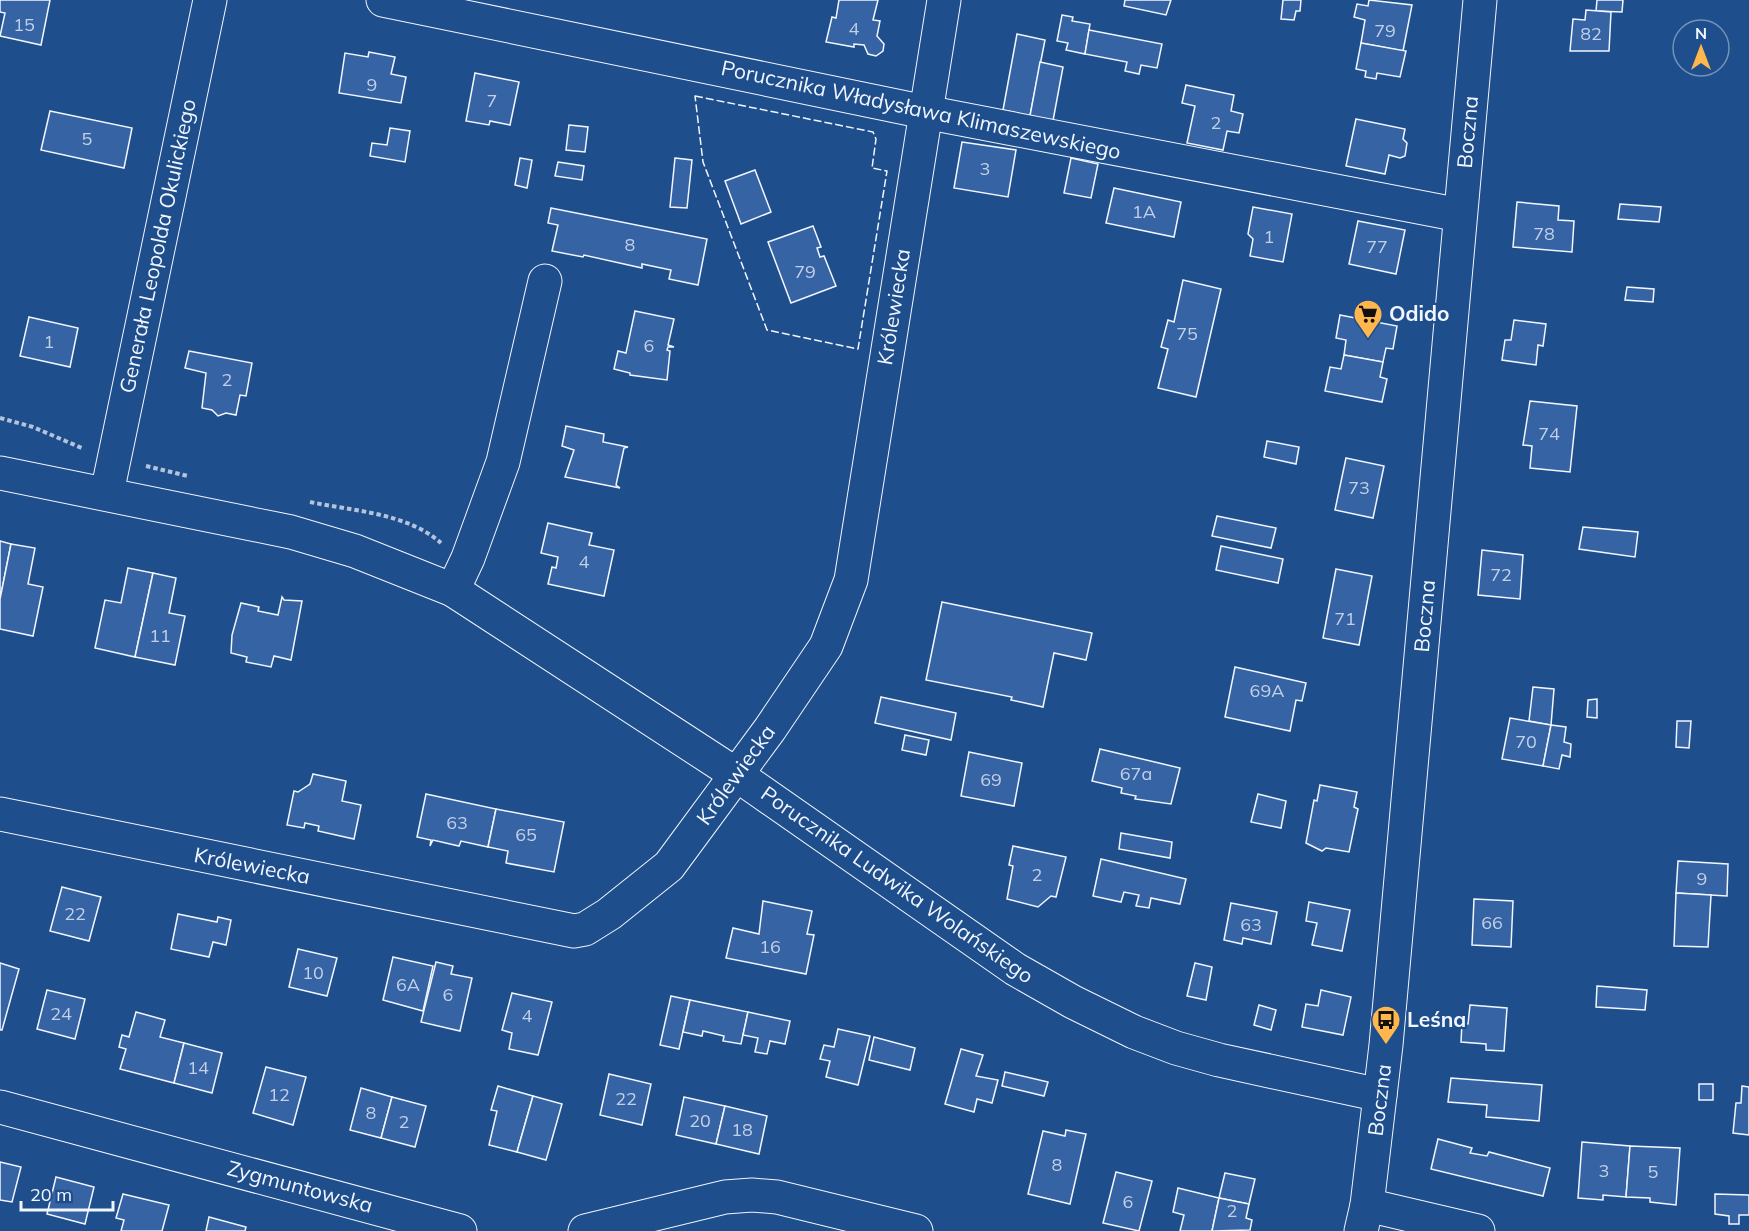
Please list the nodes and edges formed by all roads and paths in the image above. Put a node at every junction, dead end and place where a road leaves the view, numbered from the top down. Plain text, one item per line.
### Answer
1 (210, 0) edge
2 (383, 0) edge
3 (944, 0) edge
4 (1480, 0) edge
5 (926, 112) junction
6 (1460, 215) junction
7 (545, 281) dead end
8 (0, 418) edge
9 (115, 457) junction
10 (0, 473) edge
11 (192, 477) dead end
12 (107, 493) junction
13 (305, 501) dead end
14 (468, 558) junction
15 (453, 590) junction
16 (737, 775) junction
17 (0, 814) edge
18 (1380, 1095) junction
19 (0, 1107) edge
20 (1364, 1218) edge
21 (460, 1231) edge
22 (585, 1231) edge
23 (916, 1231) edge
24 (1478, 1231) edge

1 - 9 street, Generała Leopolda Okulickiego
2 - 5 street, Porucznika Władysława Klimaszewskiego
3 - 5 street, Królewiecka
4 - 6 street, Boczna
5 - 6 street, Porucznika Władysława Klimaszewskiego
5 - 16 street, Królewiecka
6 - 18 street, Boczna
7 - 14 street
8 - 9 path
9 - 11 path
9 - 12 street, Generała Leopolda Okulickiego
10 - 12 street, Porucznika Ludwika Wolańskiego
12 - 15 street, Porucznika Ludwika Wolańskiego
13 - 14 path
14 - 15 street
15 - 16 street, Porucznika Ludwika Wolańskiego
16 - 17 street, Królewiecka
16 - 18 street, Porucznika Ludwika Wolańskiego
18 - 20 street, Boczna
19 - 21 street, Zygmuntowska
20 - 24 street
22 - 23 street

